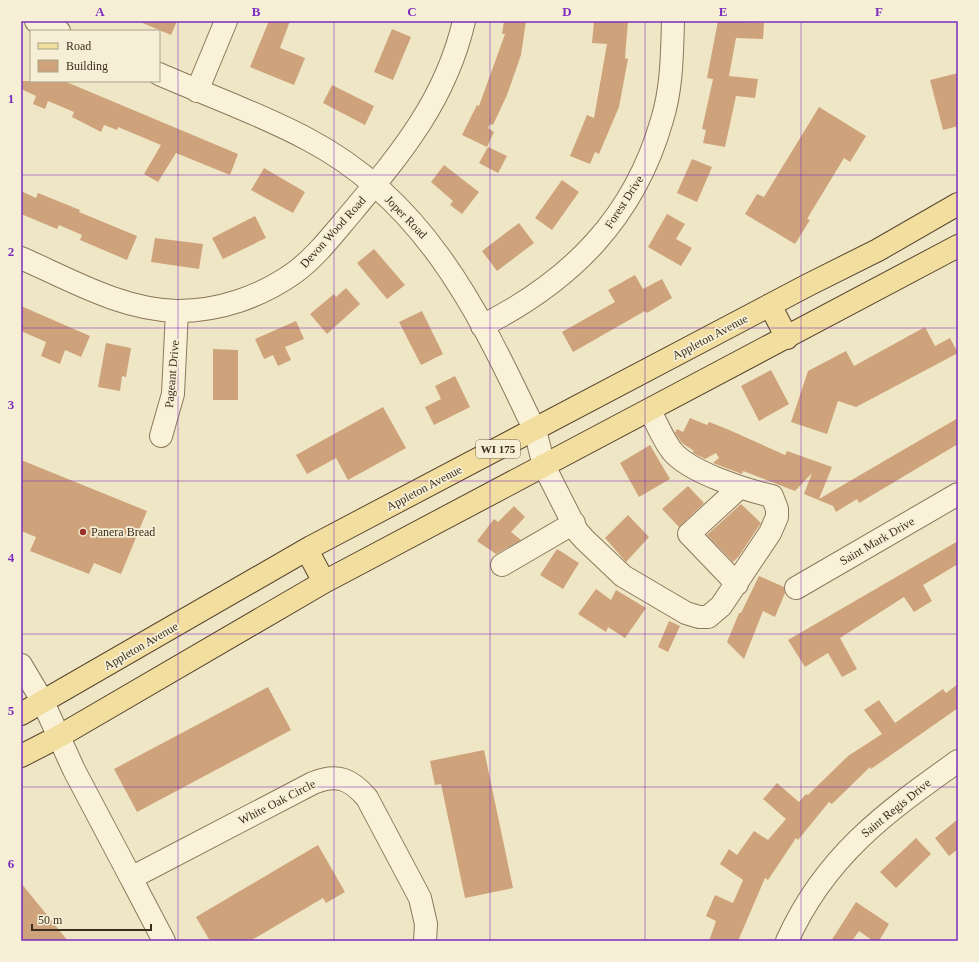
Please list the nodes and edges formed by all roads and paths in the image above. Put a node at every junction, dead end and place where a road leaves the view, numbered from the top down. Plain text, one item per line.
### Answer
1 (36, 21) edge
2 (226, 21) edge
3 (464, 21) edge
4 (673, 21) edge
5 (57, 30) edge
6 (160, 74) edge
7 (197, 90) junction
8 (374, 186) junction
9 (958, 204) edge
10 (958, 246) edge
11 (21, 258) edge
12 (770, 305) junction
13 (177, 311) junction
14 (482, 326) junction
15 (787, 338) junction
16 (650, 410) junction
17 (535, 430) junction
18 (161, 436) dead end
19 (544, 466) junction
20 (740, 487) junction
21 (958, 494) edge
22 (574, 523) junction
23 (307, 550) junction
24 (502, 565) dead end
25 (324, 582) junction
26 (737, 584) junction
27 (796, 588) dead end
28 (21, 665) edge
29 (43, 702) junction
30 (21, 714) edge
31 (58, 736) junction
32 (21, 756) edge
33 (958, 761) edge
34 (131, 878) junction
35 (164, 941) edge
36 (425, 941) edge
37 (787, 941) edge

1 - 5 street
2 - 7 street
3 - 8 street, Devon Wood Road
4 - 14 street, Forest Drive
6 - 7 street, Joper Road
7 - 8 street, Joper Road
8 - 13 street, Devon Wood Road
8 - 14 street, Joper Road
9 - 12 main road, Appleton Avenue / WI 175
10 - 15 main road
11 - 13 street, Devon Wood Road
12 - 15 main road
12 - 17 main road, Appleton Avenue / WI 175
13 - 18 street, Pageant Drive
14 - 17 street, Joper Road
15 - 16 main road
16 - 19 main road
16 - 20 street
17 - 19 street, Joper Road
17 - 23 main road, Appleton Avenue / WI 175
19 - 22 street, Joper Road
19 - 25 main road
20 - 26 street, Joper Road
20 - 26 street
21 - 27 street, Saint Mark Drive
22 - 24 street
22 - 26 street, Joper Road
23 - 25 main road
23 - 29 main road, Appleton Avenue / WI 175
25 - 31 main road
28 - 29 street
29 - 30 main road, Appleton Avenue / WI 175
29 - 31 street
31 - 32 main road
31 - 34 street
33 - 37 street, Saint Regis Drive
34 - 35 street
34 - 36 street, White Oak Circle

